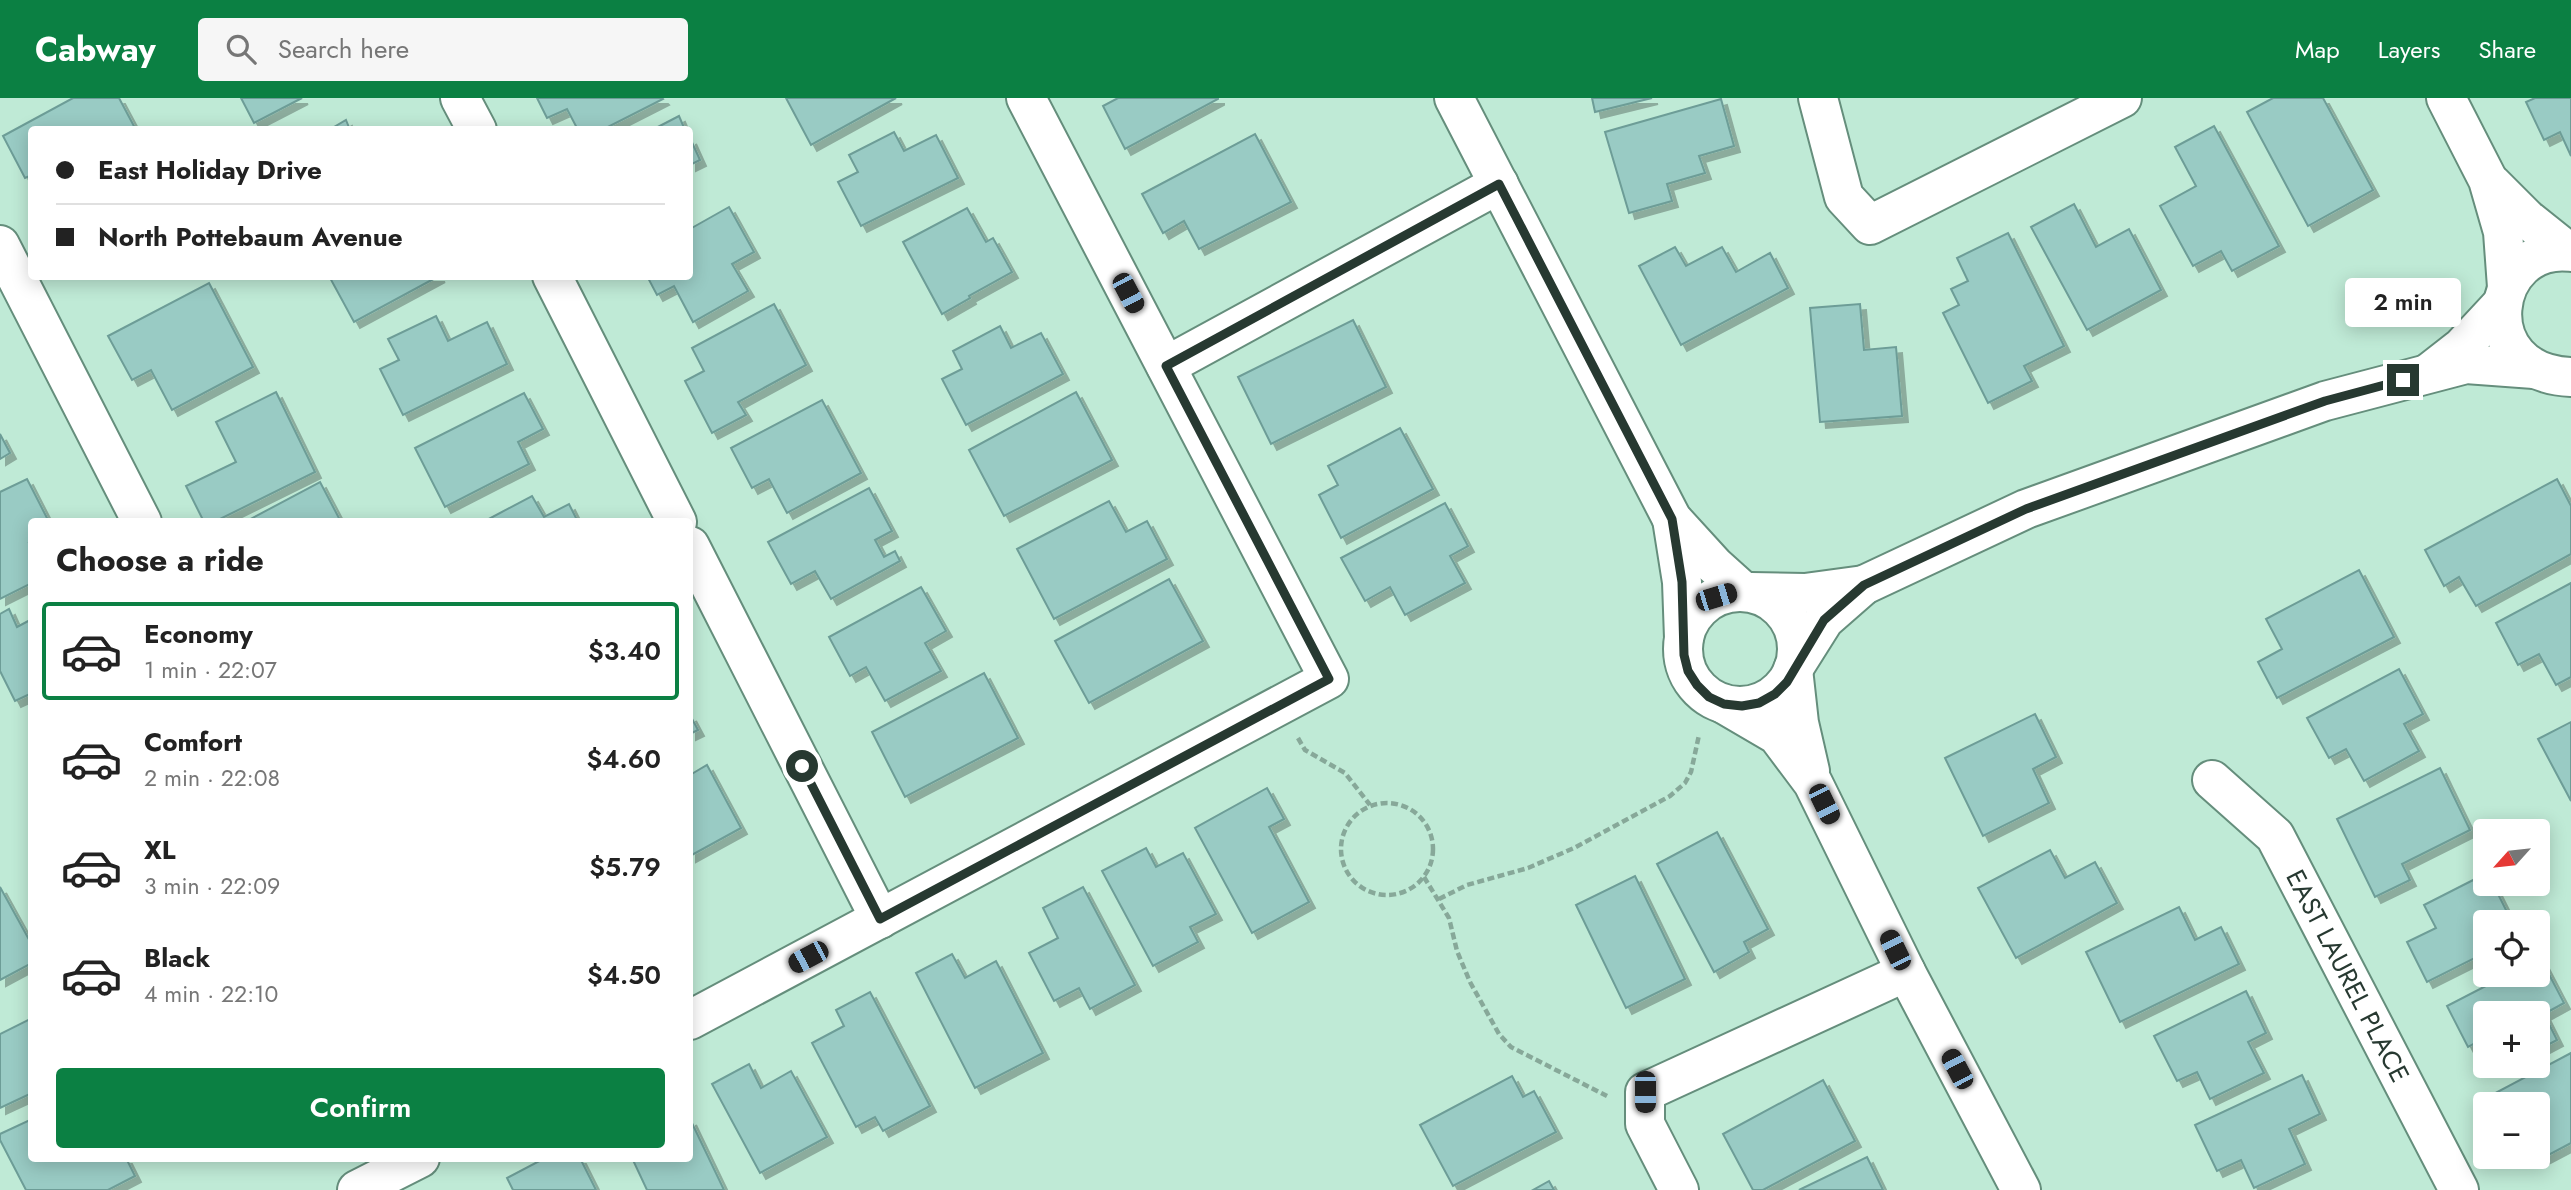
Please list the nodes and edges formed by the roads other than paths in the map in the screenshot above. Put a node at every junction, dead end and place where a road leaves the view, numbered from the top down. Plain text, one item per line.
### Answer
1 (460, 98) edge
2 (1026, 98) edge
3 (1454, 98) edge
4 (1818, 98) edge
5 (2122, 98) edge
6 (2446, 98) edge
7 (475, 126) edge
8 (2488, 180) junction
9 (1499, 184) junction
10 (0, 245) edge
11 (2569, 252) edge
12 (554, 280) edge
13 (2505, 295) junction
14 (1166, 366) junction
15 (2429, 373) junction
16 (2557, 378) edge
17 (140, 518) edge
18 (675, 518) edge
19 (1672, 519) junction
20 (693, 552) edge
21 (1864, 585) junction
22 (1747, 592) junction
23 (1684, 638) junction
24 (1794, 668) junction
25 (1712, 716) junction
26 (2212, 780) dead end
27 (1813, 783) junction
28 (880, 919) junction
29 (1906, 972) junction
30 (693, 1018) edge
31 (412, 1162) edge
32 (357, 1190) edge
33 (1679, 1190) edge
34 (2021, 1190) edge
35 (2459, 1190) edge

1 - 7 street
2 - 14 street
3 - 9 street
4 - 5 street
6 - 8 street
8 - 11 street
8 - 13 street
9 - 14 street
9 - 19 street
10 - 17 street
11 - 13 street
12 - 18 street
13 - 15 street
13 - 16 street
14 - 28 street
15 - 16 street
15 - 21 street
19 - 22 street
19 - 23 street
20 - 28 street
21 - 22 street
21 - 24 street
22 - 23 street
22 - 24 street
23 - 25 street
24 - 25 street
24 - 27 street
25 - 27 street
26 - 35 street, EAST LAUREL PLACE
27 - 29 street
28 - 30 street
29 - 33 street
29 - 34 street
31 - 32 street

